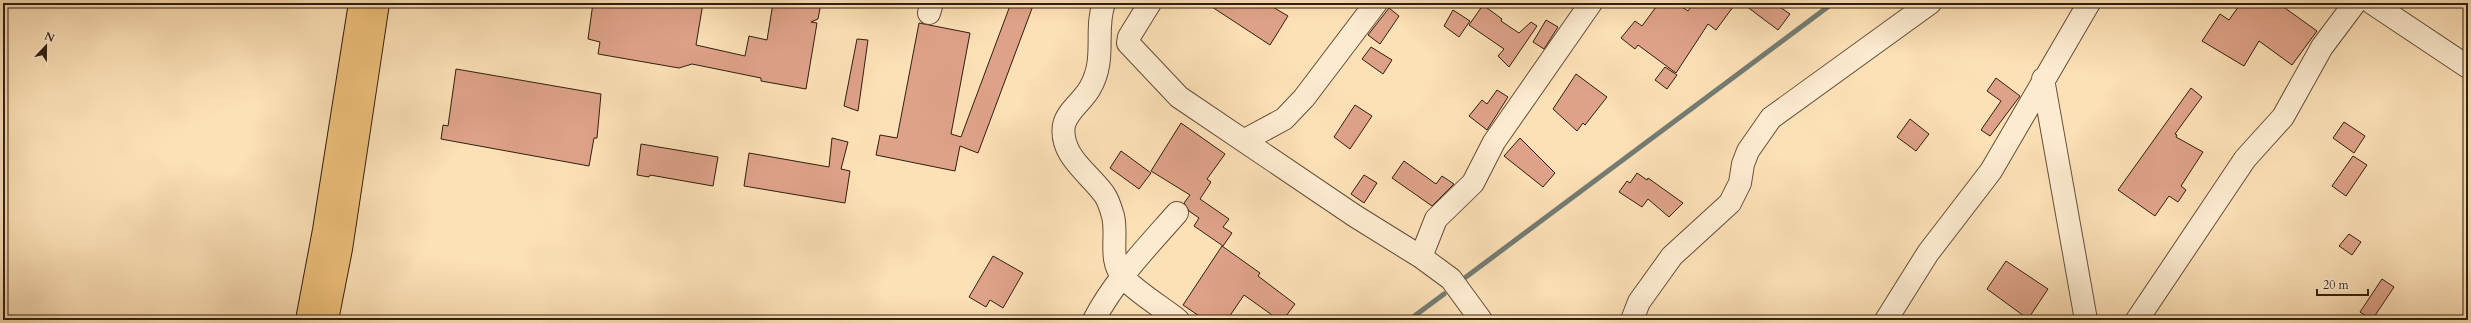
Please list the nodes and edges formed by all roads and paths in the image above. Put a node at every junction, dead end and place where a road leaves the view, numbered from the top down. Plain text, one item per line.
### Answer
1 (360, 3) edge
2 (378, 3) edge
3 (1104, 3) edge
4 (1150, 3) edge
5 (1376, 3) edge
6 (1591, 3) edge
7 (1930, 3) edge
8 (2089, 3) edge
9 (2354, 3) edge
10 (2372, 3) edge
11 (2468, 67) edge
12 (2043, 79) junction
13 (1245, 140) junction
14 (1177, 213) dead end
15 (1421, 257) junction
16 (1123, 277) junction
17 (1475, 317) edge
18 (307, 320) edge
19 (327, 320) edge
20 (1094, 320) edge
21 (1178, 320) edge
22 (1632, 320) edge
23 (1886, 320) edge
24 (2086, 320) edge
25 (2137, 320) edge

1 - 18 main road
2 - 19 main road
3 - 16 street
4 - 13 street
5 - 13 street
6 - 15 street
7 - 22 street
8 - 12 street
9 - 25 street
10 - 11 street
12 - 23 street
12 - 24 street
13 - 15 street
14 - 16 street
15 - 17 street
16 - 20 street
16 - 21 street

